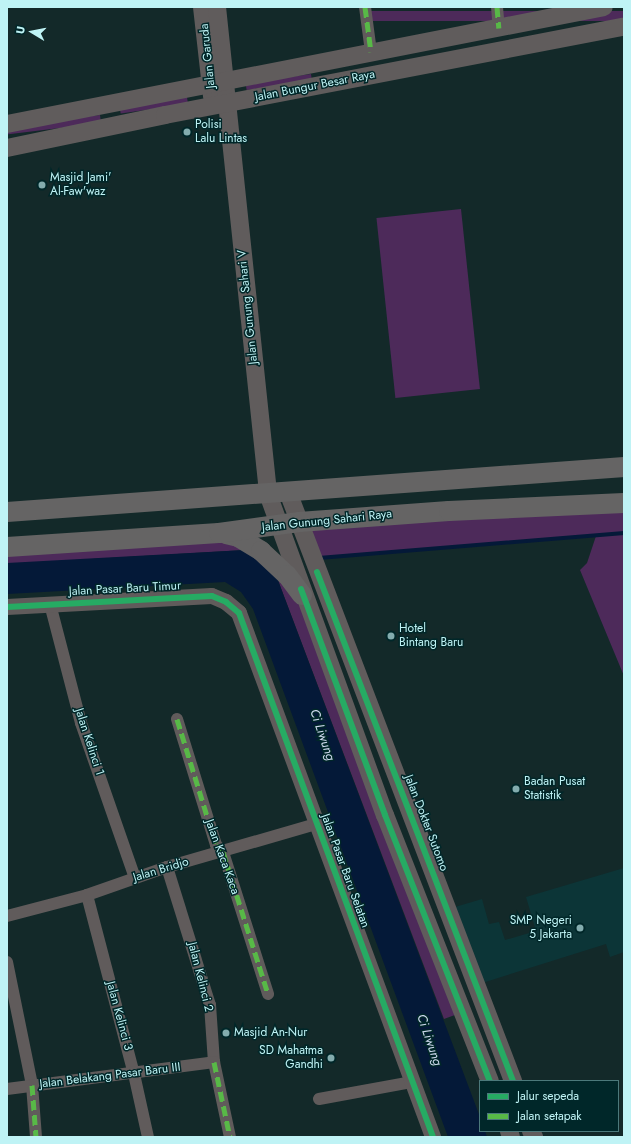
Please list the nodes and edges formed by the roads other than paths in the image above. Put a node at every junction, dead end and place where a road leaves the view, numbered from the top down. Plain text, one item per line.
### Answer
1 (202, 7) edge
2 (217, 7) edge
3 (365, 7) edge
4 (497, 7) edge
5 (604, 7) edge
6 (624, 27) edge
7 (499, 28) junction
8 (371, 52) junction
9 (341, 60) junction
10 (343, 81) junction
11 (218, 83) junction
12 (110, 104) junction
13 (223, 109) junction
14 (7, 124) edge
15 (116, 126) junction
16 (7, 148) edge
17 (624, 467) edge
18 (447, 479) junction
19 (288, 492) junction
20 (268, 494) junction
21 (624, 503) edge
22 (449, 511) junction
23 (7, 512) edge
24 (299, 522) junction
25 (278, 524) junction
26 (219, 533) junction
27 (7, 547) edge
28 (301, 590) junction
29 (50, 604) junction
30 (7, 607) edge
31 (239, 613) joint
32 (350, 656) junction
33 (328, 664) junction
34 (177, 719) dead end
35 (316, 824) junction
36 (223, 852) junction
37 (168, 867) junction
38 (135, 878) junction
39 (87, 895) junction
40 (7, 916) edge
41 (7, 962) edge
42 (268, 994) dead end
43 (214, 1062) junction
44 (134, 1074) junction
45 (490, 1080) edge
46 (513, 1080) edge
47 (412, 1082) junction
48 (32, 1085) junction
49 (7, 1088) edge
50 (319, 1099) dead end
51 (36, 1137) edge
52 (148, 1137) edge
53 (230, 1137) edge
54 (433, 1137) edge

1 - 11 main road, Jalan Garuda
2 - 11 main road, Jalan Garuda
3 - 8 street
4 - 7 street
5 - 7 main road, Jalan Bungur Besar Raya
6 - 10 main road, Jalan Bungur Besar Raya
7 - 8 main road, Jalan Bungur Besar Raya
8 - 9 main road, Jalan Bungur Besar Raya
9 - 10 main road
9 - 11 main road, Jalan Bungur Besar Raya
10 - 13 main road, Jalan Bungur Besar Raya
11 - 12 main road, Jalan Bungur Besar Raya
11 - 13 main road, Jalan Garuda
12 - 14 main road, Jalan Bungur Besar Raya
12 - 15 main road
13 - 15 main road, Jalan Bungur Besar Raya
13 - 20 main road, Jalan Gunung Sahari V
15 - 16 main road, Jalan Bungur Besar Raya
17 - 18 main road
18 - 19 main road
18 - 22 main road
19 - 20 main road
19 - 24 main road, Jalan Dokter Sutomo
20 - 23 main road
20 - 25 main road
21 - 22 main road, Jalan Gunung Sahari Raya
22 - 24 main road, Jalan Gunung Sahari Raya
24 - 25 main road, Jalan Gunung Sahari Raya
24 - 32 main road, Jalan Dokter Sutomo
25 - 26 main road, Jalan Gunung Sahari Raya
25 - 28 main road
26 - 27 main road, Jalan Gunung Sahari Raya
26 - 28 main road
28 - 33 main road
29 - 30 street, Jalan Pasar Baru Timur
29 - 31 street, Jalan Pasar Baru Timur
29 - 38 street, Jalan Kelinci 1
31 - 35 street, Jalan Pasar Baru Selatan
32 - 33 main road
32 - 46 main road, Jalan Dokter Sutomo
33 - 45 main road
34 - 36 street, Jalan Kaca Kaca
35 - 36 street, Jalan Bridjo
35 - 47 street, Jalan Pasar Baru Selatan
36 - 37 street, Jalan Bridjo
36 - 42 street, Jalan Kaca Kaca
37 - 38 street, Jalan Bridjo
37 - 43 street, Jalan Kelinci 2
38 - 39 street, Jalan Bridjo
39 - 40 street, Jalan Bridjo
39 - 44 street, Jalan Kelinci 3
41 - 48 street
43 - 44 street, Jalan Belakang Pasar Baru III
43 - 53 street, Jalan Kelinci 2
44 - 48 street, Jalan Belakang Pasar Baru III
44 - 52 street, Jalan Kelinci 3
47 - 50 street
47 - 54 street, Jalan Pasar Baru Selatan
48 - 49 street, Jalan Belakang Pasar Baru III
48 - 51 street

